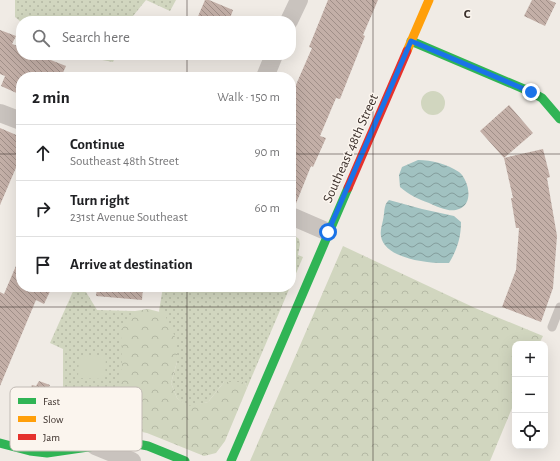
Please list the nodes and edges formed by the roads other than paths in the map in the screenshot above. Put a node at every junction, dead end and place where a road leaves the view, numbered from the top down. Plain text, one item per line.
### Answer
1 (299, 0) edge
2 (429, 0) edge
3 (291, 16) edge
4 (411, 41) junction
5 (272, 60) edge
6 (266, 72) edge
7 (0, 113) edge
8 (16, 119) edge
9 (560, 119) edge
10 (296, 218) edge
11 (328, 232) junction
12 (560, 307) edge
13 (552, 327) dead end
14 (0, 443) edge
15 (142, 445) edge
16 (10, 446) edge
17 (27, 451) edge
18 (61, 451) edge
19 (107, 451) edge
20 (132, 461) edge
21 (185, 461) edge
22 (230, 461) edge

1 - 3 street
2 - 4 street, Southeast 48th Street
4 - 9 street
4 - 11 street, Southeast 48th Street
5 - 6 street
7 - 8 street
10 - 11 street
11 - 22 street, Southeast 48th Street
12 - 13 lane
14 - 16 street
15 - 21 street
17 - 18 street
19 - 20 street

